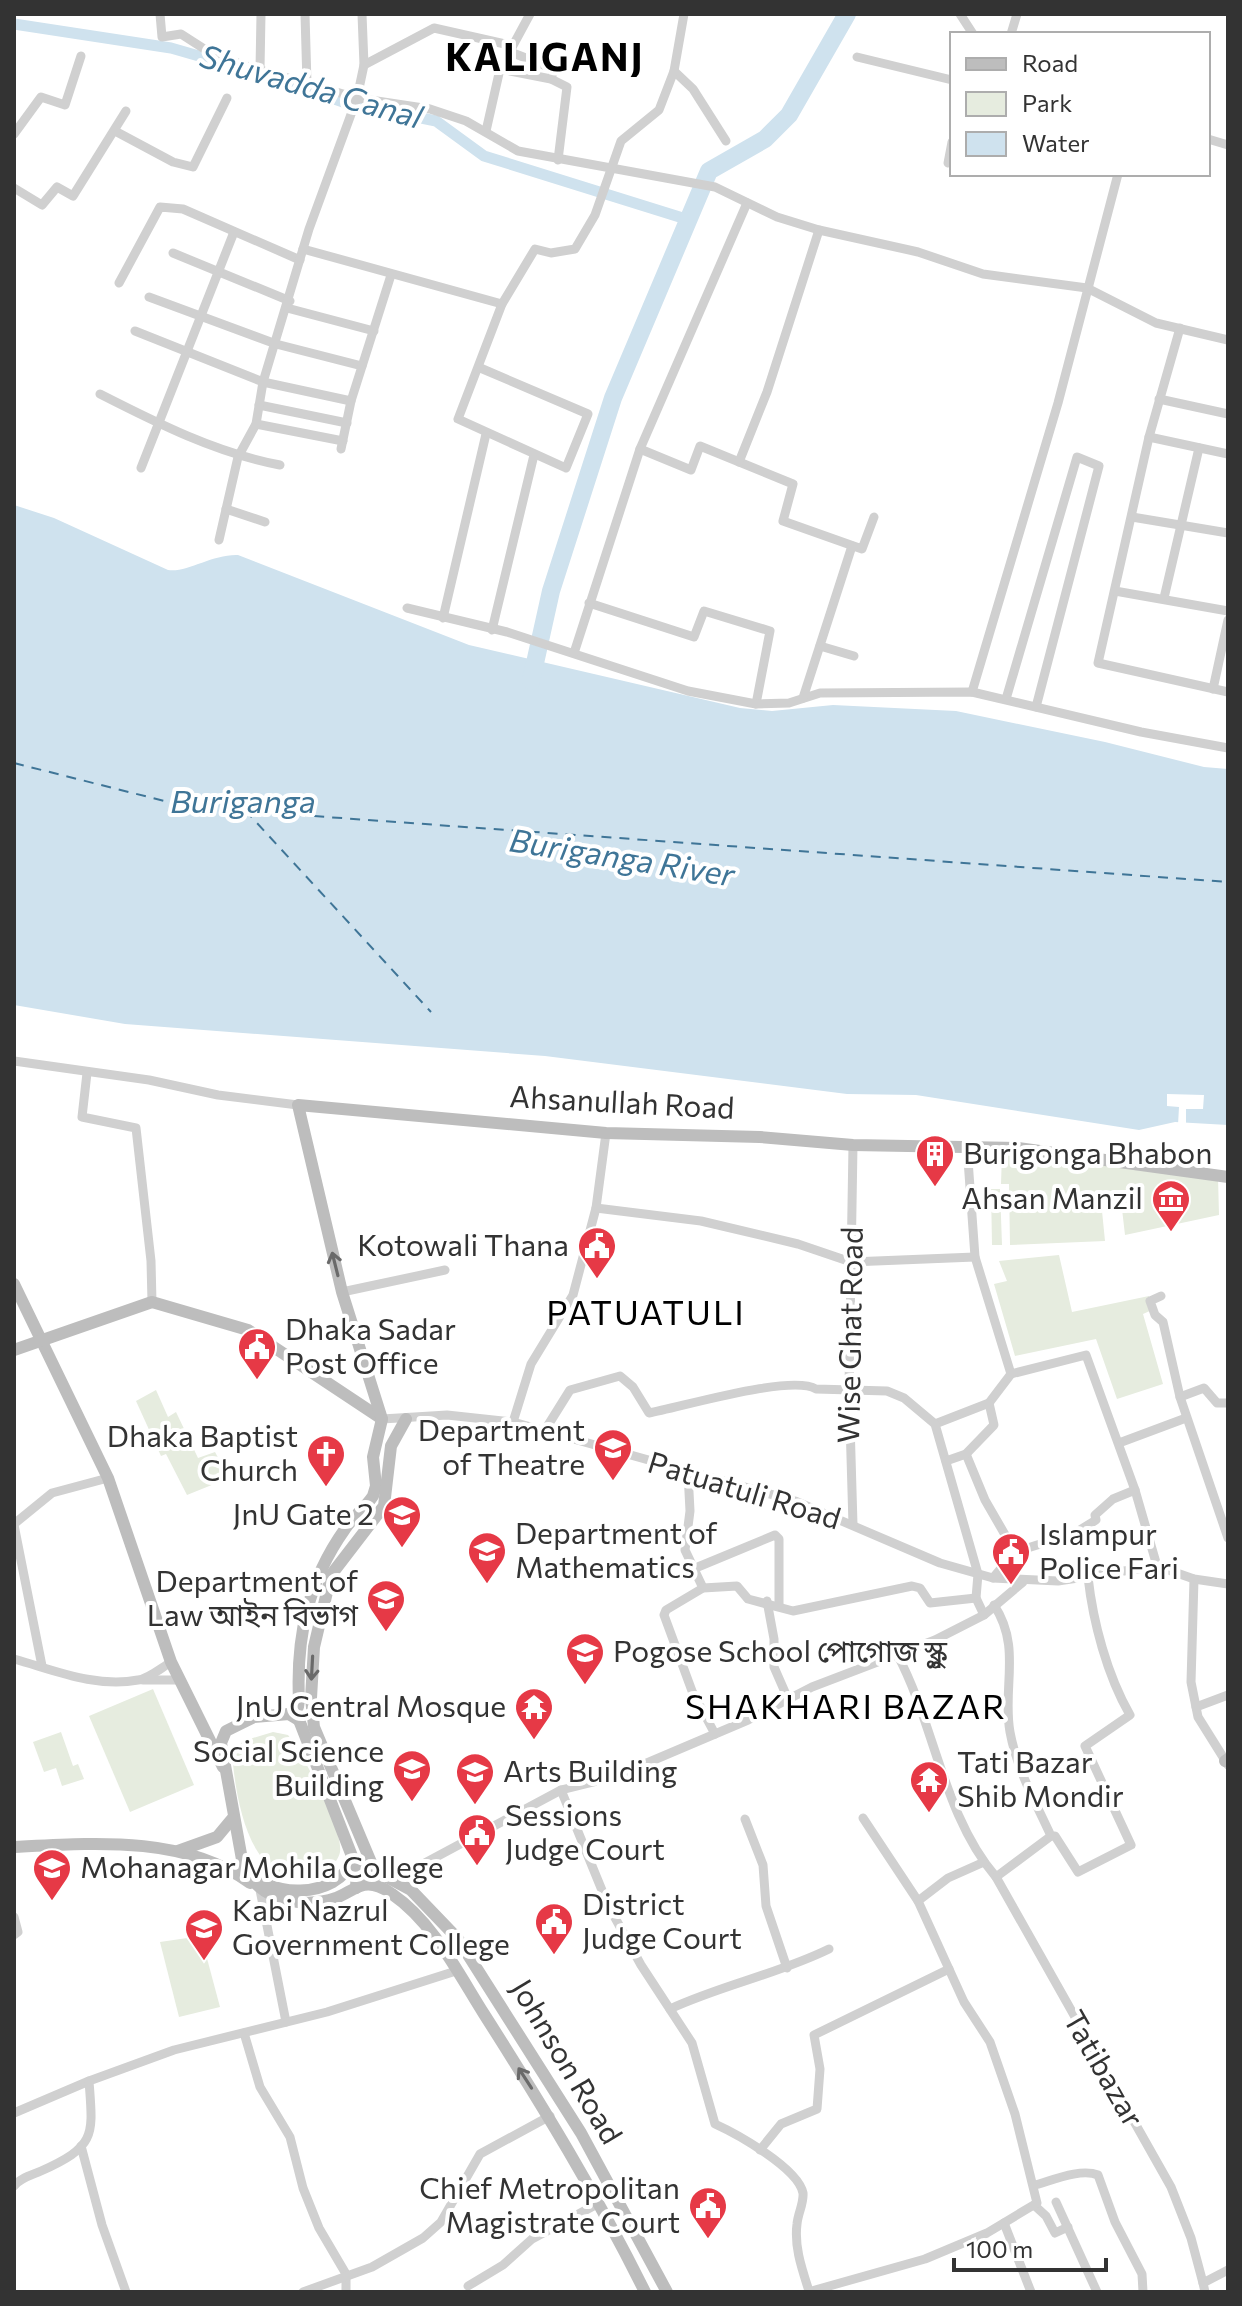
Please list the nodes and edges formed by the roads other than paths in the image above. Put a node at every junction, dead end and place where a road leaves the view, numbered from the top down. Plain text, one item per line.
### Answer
1 (160, 14) edge
2 (261, 14) edge
3 (305, 14) edge
4 (362, 14) edge
5 (530, 14) edge
6 (684, 14) edge
7 (960, 14) edge
8 (971, 32) edge
9 (510, 51) junction
10 (81, 56) dead end
11 (857, 57) dead end
12 (364, 65) junction
13 (260, 69) junction
14 (674, 71) junction
15 (551, 79) junction
16 (950, 80) edge
17 (307, 84) junction
18 (227, 98) dead end
19 (357, 98) junction
20 (126, 111) dead end
21 (115, 131) junction
22 (486, 131) junction
23 (14, 134) edge
24 (726, 141) dead end
25 (950, 152) edge
26 (558, 160) junction
27 (948, 163) dead end
28 (611, 168) junction
29 (1117, 176) edge
30 (14, 188) edge
31 (747, 203) junction
32 (819, 230) junction
33 (234, 232) junction
34 (303, 249) junction
35 (173, 253) dead end
36 (300, 260) junction
37 (219, 271) junction
38 (391, 275) junction
39 (119, 283) dead end
40 (1087, 288) junction
41 (149, 297) dead end
42 (288, 304) junction
43 (502, 304) junction
44 (202, 314) junction
45 (1180, 328) junction
46 (135, 331) dead end
47 (374, 331) junction
48 (1228, 340) edge
49 (276, 344) junction
50 (187, 352) junction
51 (362, 366) junction
52 (478, 367) junction
53 (263, 382) junction
54 (100, 394) dead end
55 (1159, 399) junction
56 (351, 401) junction
57 (259, 405) junction
58 (1228, 414) edge
59 (347, 423) junction
60 (160, 424) junction
61 (256, 424) junction
62 (486, 434) junction
63 (1149, 437) junction
64 (1199, 448) junction
65 (640, 449) junction
66 (1228, 454) edge
67 (534, 455) junction
68 (238, 457) junction
69 (739, 462) junction
70 (280, 465) dead end
71 (141, 468) dead end
72 (226, 509) junction
73 (874, 517) dead end
74 (1132, 517) junction
75 (265, 522) dead end
76 (1181, 525) junction
77 (1228, 533) edge
78 (219, 540) dead end
79 (852, 546) junction
80 (1115, 591) junction
81 (1164, 598) junction
82 (589, 603) junction
83 (407, 608) dead end
84 (1228, 611) edge
85 (443, 618) junction
86 (1228, 620) edge
87 (492, 630) junction
88 (820, 646) junction
89 (574, 653) junction
90 (854, 656) dead end
91 (1213, 689) junction
92 (972, 692) junction
93 (1228, 692) edge
94 (803, 698) junction
95 (1006, 699) junction
96 (756, 704) junction
97 (1036, 707) junction
98 (1228, 748) edge
99 (14, 1061) edge
100 (87, 1073) junction
101 (298, 1105) junction
102 (606, 1133) junction
103 (853, 1145) junction
104 (967, 1146) junction
105 (1228, 1177) edge
106 (596, 1208) junction
107 (975, 1257) junction
108 (851, 1262) junction
109 (445, 1270) dead end
110 (14, 1284) edge
111 (342, 1292) junction
112 (1161, 1296) dead end
113 (152, 1302) junction
114 (41, 1340) junction
115 (14, 1350) edge
116 (1011, 1374) junction
117 (849, 1388) junction
118 (1180, 1397) junction
119 (989, 1403) junction
120 (1228, 1403) edge
121 (1186, 1418) junction
122 (382, 1419) junction
123 (406, 1419) junction
124 (513, 1422) junction
125 (935, 1424) junction
126 (545, 1430) junction
127 (1119, 1443) junction
128 (966, 1454) junction
129 (946, 1461) junction
130 (688, 1473) junction
131 (108, 1478) junction
132 (1135, 1490) junction
133 (14, 1524) edge
134 (853, 1525) junction
135 (1228, 1538) edge
136 (1015, 1552) junction
137 (1157, 1566) junction
138 (693, 1569) junction
139 (978, 1574) junction
140 (1088, 1577) junction
141 (993, 1578) junction
142 (1194, 1579) junction
143 (1023, 1582) junction
144 (1228, 1584) edge
145 (703, 1588) junction
146 (976, 1598) junction
147 (767, 1601) junction
148 (779, 1605) junction
149 (994, 1605) junction
150 (984, 1615) junction
151 (897, 1654) junction
152 (14, 1659) edge
153 (171, 1662) junction
154 (42, 1666) junction
155 (140, 1680) junction
156 (179, 1680) junction
157 (1228, 1695) edge
158 (788, 1699) junction
159 (1196, 1707) junction
160 (294, 1717) junction
161 (312, 1717) junction
162 (715, 1734) junction
163 (1227, 1762) edge
164 (223, 1767) junction
165 (561, 1790) junction
166 (863, 1818) dead end
167 (232, 1819) junction
168 (745, 1819) dead end
169 (1051, 1836) junction
170 (14, 1847) edge
171 (177, 1851) junction
172 (353, 1859) junction
173 (984, 1862) junction
174 (373, 1867) junction
175 (414, 1867) junction
176 (249, 1875) junction
177 (996, 1877) junction
178 (395, 1879) junction
179 (356, 1888) junction
180 (383, 1888) junction
181 (260, 1890) junction
182 (285, 1898) junction
183 (918, 1901) junction
184 (264, 1914) junction
185 (14, 1917) edge
186 (14, 1935) edge
187 (829, 1949) dead end
188 (787, 1968) junction
189 (949, 1969) junction
190 (456, 1971) junction
191 (670, 2009) junction
192 (286, 2022) junction
193 (244, 2033) junction
194 (89, 2081) junction
195 (14, 2113) edge
196 (550, 2116) junction
197 (581, 2133) junction
198 (564, 2141) junction
199 (81, 2146) junction
200 (760, 2150) junction
201 (1035, 2185) junction
202 (14, 2186) edge
203 (1056, 2202) dead end
204 (599, 2203) junction
205 (1034, 2205) junction
206 (1004, 2223) junction
207 (1068, 2227) junction
208 (643, 2245) junction
209 (626, 2254) junction
210 (1228, 2270) edge
211 (346, 2274) junction
212 (468, 2286) dead end
213 (1204, 2290) edge
214 (126, 2292) edge
215 (303, 2292) edge
216 (346, 2292) edge
217 (645, 2292) edge
218 (667, 2292) edge
219 (809, 2292) edge
220 (1031, 2292) edge
221 (1097, 2292) edge
222 (1143, 2292) edge

1 - 13 street
2 - 13 street
3 - 17 street
4 - 12 street
5 - 9 street
6 - 14 street
7 - 8 street
9 - 12 street
9 - 15 street
10 - 23 street
11 - 16 street
12 - 19 street
13 - 17 street
14 - 24 street
14 - 28 street
15 - 22 street
15 - 26 street
17 - 19 street
18 - 21 street
19 - 22 street
19 - 34 street
20 - 21 street
21 - 30 street
22 - 26 street
25 - 27 street
26 - 28 street
28 - 31 street
28 - 43 street
29 - 40 street
31 - 32 street
31 - 65 street
32 - 40 street
32 - 69 street
33 - 36 street
33 - 37 street
33 - 39 street
34 - 36 street
34 - 38 street
35 - 37 street
36 - 42 street
37 - 42 street
37 - 44 street
38 - 43 street
38 - 47 street
40 - 45 street
40 - 92 street
41 - 44 street
42 - 47 street
42 - 49 street
43 - 52 street
44 - 49 street
44 - 50 street
45 - 48 street
45 - 55 street
46 - 50 street
47 - 51 street
49 - 51 street
49 - 53 street
50 - 53 street
50 - 60 street
51 - 56 street
52 - 62 street
52 - 67 street
53 - 56 street
53 - 57 street
54 - 60 street
55 - 58 street
55 - 63 street
56 - 59 street
57 - 59 street
57 - 61 street
59 - 61 street
60 - 68 street
60 - 71 street
61 - 68 street
62 - 67 street
62 - 85 street
63 - 64 street
63 - 74 street
64 - 66 street
64 - 76 street
65 - 69 street
65 - 82 street
67 - 87 street
68 - 70 street
68 - 72 street
69 - 79 street
72 - 75 street
72 - 78 street
73 - 79 street
74 - 76 street
74 - 80 street
76 - 77 street
76 - 81 street
79 - 88 street
80 - 81 street
80 - 91 street
81 - 84 street
82 - 89 street
82 - 96 street
83 - 85 street
85 - 87 street
86 - 91 street
87 - 89 street
88 - 90 street
88 - 94 street
89 - 96 street
91 - 93 street
92 - 94 street
92 - 95 street
94 - 96 street
95 - 97 street
95 - 97 street
97 - 98 street
99 - 100 street, Ahsanullah Road
100 - 101 street, Ahsanullah Road
100 - 113 street
101 - 102 main road, Ahsanullah Road
111 -> 101 main road
102 - 103 main road, Ahsanullah Road
102 - 106 street
103 - 104 main road, Ahsanullah Road
103 - 108 street, Wise Ghat Road
104 - 105 main road, Ahsanullah Road
104 - 107 street
106 - 108 street
106 - 124 street
107 - 108 street
107 - 116 street
108 - 117 street, Wise Ghat Road
109 - 111 street
110 - 114 main road
111 - 122 main road
112 - 118 street
113 - 114 main road
113 - 122 main road
114 - 115 main road
114 - 131 main road
116 - 119 street
116 - 127 street
117 - 125 street
117 - 126 street
117 - 134 street, Wise Ghat Road
118 - 120 street
118 - 121 street
119 - 125 street
119 - 128 street
121 - 127 street
121 - 135 street
122 - 123 street, Patuatuli Road
122 - 160 main road
123 - 124 street, Patuatuli Road
123 -> 161 main road
124 - 126 street, Patuatuli Road
125 - 129 street
126 - 130 street, Patuatuli Road
127 - 132 street
128 - 129 street
128 - 136 street
129 - 139 street
130 - 134 street, Patuatuli Road
130 - 138 street
131 - 133 street
131 - 153 main road
132 - 136 street
132 - 137 street
133 - 154 street
134 - 139 street, Patuatuli Road
136 - 141 street
137 - 140 street, Patuatuli Road
137 - 142 street, Patuatuli Road
138 - 145 street
138 - 148 street
139 - 141 street, Patuatuli Road
139 - 146 street
140 - 143 street, Patuatuli Road
140 - 169 street
141 - 143 street, Patuatuli Road
142 - 144 street, Patuatuli Road
142 - 159 street
143 - 149 street
145 - 147 street
145 - 162 street
146 - 148 street
146 - 150 street
147 - 148 street
147 - 158 street
149 - 150 street
149 - 169 street
150 - 151 street
151 - 158 street
151 - 173 street, Tatibazar
152 - 154 street
153 - 155 street
153 - 156 main road
154 - 155 street
155 - 156 street
156 - 164 main road
157 - 159 street
158 - 162 street
159 - 163 street
160 - 161 main road
160 - 164 main road
160 - 172 main road
161 - 174 main road
162 - 165 street
164 - 167 main road
165 - 175 street
165 - 191 street
166 - 183 street
167 - 171 main road
167 - 176 main road
168 - 188 street
169 - 177 street
170 - 171 main road
171 - 181 main road
172 - 174 main road, Johnson Road
172 - 176 main road
172 - 179 main road
173 - 177 street, Tatibazar
173 - 183 street
174 - 175 street
174 - 178 main road, Johnson Road
175 - 178 street
176 - 181 main road
177 - 213 street, Tatibazar
178 - 180 main road
178 - 197 main road, Johnson Road
179 - 180 main road
179 - 182 main road
180 - 190 main road, Johnson Road
181 - 182 main road
181 - 184 street
182 - 184 street
183 - 189 street
184 - 192 street
185 - 186 street
187 - 188 street
188 - 191 street
189 - 200 street
189 - 201 street
190 - 192 street
196 -> 190 main road, Johnson Road
191 - 200 street
192 - 193 street
193 - 194 street
193 - 211 street
194 - 195 street
194 - 199 street
196 - 198 main road, Johnson Road
196 - 211 street
197 - 198 main road
197 - 208 main road, Johnson Road
198 - 204 main road, Johnson Road
199 - 202 street
199 - 214 street
200 - 219 street
201 - 205 street
201 - 222 street
203 - 207 street
204 - 209 main road, Johnson Road
204 - 212 street
205 - 206 street
205 - 207 street
206 - 219 street
206 - 220 street
207 - 221 street
208 - 209 main road
208 - 218 main road, Johnson Road
209 - 217 main road, Johnson Road
210 - 213 street
211 - 215 street
211 - 216 street

